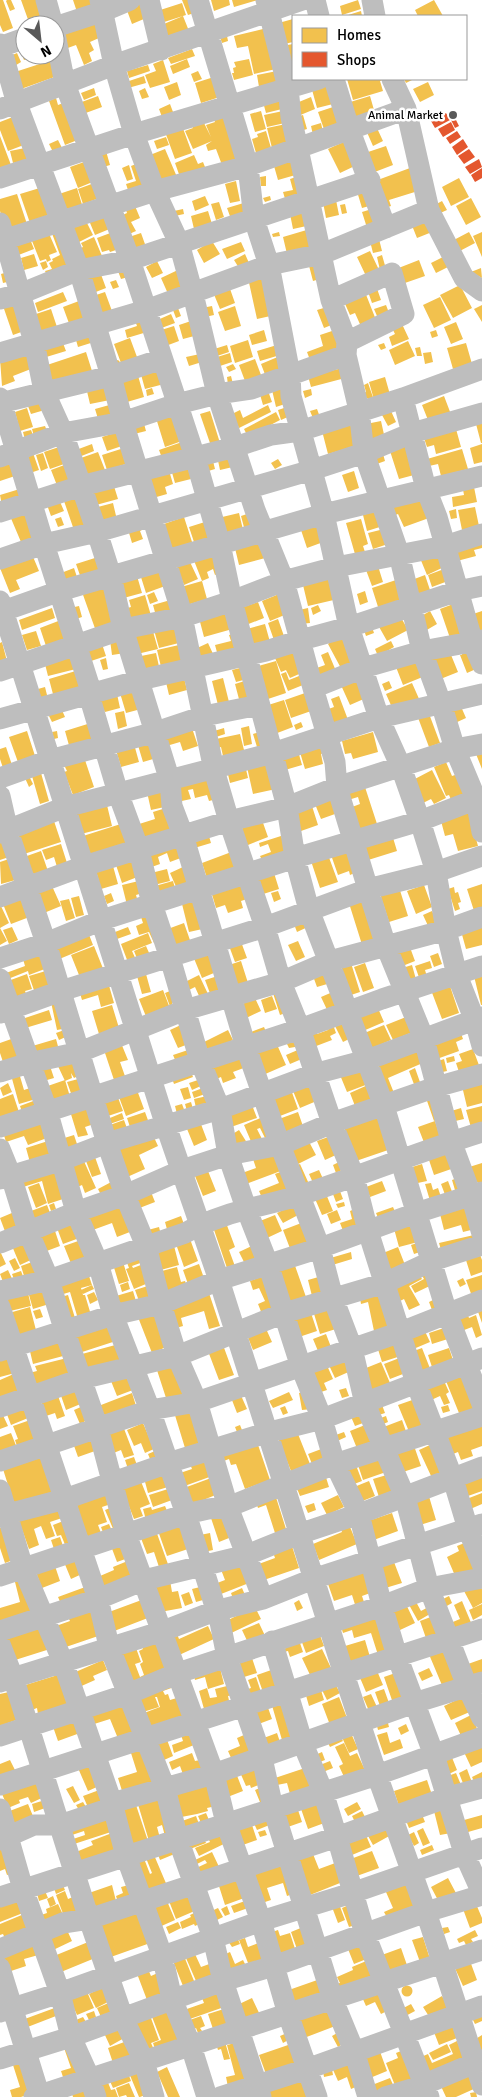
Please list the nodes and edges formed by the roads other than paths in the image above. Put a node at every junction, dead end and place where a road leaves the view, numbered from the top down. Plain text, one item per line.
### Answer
1 (46, 0) edge
2 (130, 0) edge
3 (149, 0) edge
4 (198, 0) edge
5 (302, 0) edge
6 (315, 0) edge
7 (372, 0) edge
8 (267, 5) edge
9 (102, 6) edge
10 (51, 15) edge
11 (319, 15) edge
12 (375, 15) edge
13 (65, 21) edge
14 (207, 34) junction
15 (15, 41) edge
16 (0, 46) edge
17 (161, 50) junction
18 (61, 65) edge
19 (114, 66) junction
20 (316, 80) edge
21 (334, 80) edge
22 (392, 80) edge
23 (65, 84) junction
24 (288, 88) junction
25 (230, 104) junction
26 (8, 107) edge
27 (406, 109) junction
28 (350, 131) junction
29 (134, 134) junction
30 (298, 147) junction
31 (89, 149) junction
32 (40, 166) junction
33 (248, 166) junction
34 (0, 178) edge
35 (370, 180) junction
36 (155, 191) junction
37 (309, 201) junction
38 (110, 207) junction
39 (429, 210) junction
40 (254, 219) junction
41 (60, 221) junction
42 (386, 228) junction
43 (2, 235) edge
44 (179, 243) junction
45 (322, 254) junction
46 (130, 260) junction
47 (269, 265) junction
48 (79, 270) junction
49 (482, 291) edge
50 (193, 294) junction
51 (10, 296) edge
52 (331, 300) junction
53 (146, 310) junction
54 (95, 326) junction
55 (34, 342) junction
56 (346, 348) junction
57 (0, 353) edge
58 (162, 359) junction
59 (482, 369) edge
60 (290, 374) junction
61 (111, 376) junction
62 (44, 391) junction
63 (217, 394) junction
64 (403, 398) junction
65 (0, 401) edge
66 (178, 404) junction
67 (359, 410) junction
68 (482, 413) edge
69 (123, 422) junction
70 (300, 430) junction
71 (63, 433) junction
72 (412, 433) junction
73 (235, 447) junction
74 (364, 453) junction
75 (8, 454) edge
76 (195, 457) junction
77 (312, 470) junction
78 (138, 471) junction
79 (482, 476) edge
80 (81, 486) junction
81 (248, 487) junction
82 (426, 489) junction
83 (208, 500) junction
84 (381, 500) junction
85 (32, 502) junction
86 (0, 512) edge
87 (324, 514) junction
88 (152, 516) junction
89 (97, 532) junction
90 (264, 533) junction
91 (482, 534) edge
92 (44, 544) junction
93 (220, 544) junction
94 (445, 546) junction
95 (399, 554) junction
96 (0, 559) edge
97 (165, 560) junction
98 (336, 566) junction
99 (111, 576) junction
100 (284, 581) junction
101 (482, 586) edge
102 (458, 590) junction
103 (60, 591) junction
104 (232, 601) junction
105 (412, 606) junction
106 (1, 608) edge
107 (183, 617) junction
108 (349, 627) junction
109 (123, 629) junction
110 (301, 640) junction
111 (478, 642) edge
112 (76, 646) junction
113 (422, 650) junction
114 (247, 655) junction
115 (482, 664) edge
116 (10, 668) edge
117 (192, 668) junction
118 (364, 668) junction
119 (140, 680) junction
120 (313, 688) junction
121 (482, 694) edge
122 (89, 695) junction
123 (441, 703) junction
124 (259, 705) junction
125 (34, 710) junction
126 (204, 716) junction
127 (379, 718) junction
128 (0, 719) edge
129 (156, 732) junction
130 (327, 736) junction
131 (482, 744) edge
132 (104, 745) junction
133 (455, 749) junction
134 (273, 753) junction
135 (50, 760) junction
136 (401, 767) junction
137 (214, 770) junction
138 (0, 778) edge
139 (170, 781) junction
140 (337, 787) junction
141 (118, 793) junction
142 (0, 796) edge
143 (479, 798) edge
144 (65, 807) junction
145 (287, 807) junction
146 (229, 821) junction
147 (420, 821) junction
148 (4, 832) edge
149 (482, 832) edge
150 (183, 835) junction
151 (354, 839) junction
152 (139, 850) junction
153 (482, 856) edge
154 (295, 858) junction
155 (84, 866) junction
156 (436, 872) junction
157 (247, 874) junction
158 (27, 888) junction
159 (198, 889) junction
160 (368, 889) junction
161 (0, 897) edge
162 (152, 904) junction
163 (309, 910) junction
164 (482, 917) edge
165 (102, 920) junction
166 (265, 927) junction
167 (446, 930) junction
168 (215, 942) junction
169 (46, 943) junction
170 (386, 946) junction
171 (0, 958) edge
172 (170, 958) junction
173 (330, 961) junction
174 (482, 966) edge
175 (119, 974) junction
176 (457, 975) junction
177 (0, 978) edge
178 (281, 982) junction
179 (61, 991) junction
180 (405, 992) junction
181 (231, 996) junction
182 (185, 1010) junction
183 (349, 1011) junction
184 (6, 1012) edge
185 (478, 1019) edge
186 (300, 1029) junction
187 (137, 1031) junction
188 (424, 1039) junction
189 (482, 1046) edge
190 (246, 1047) junction
191 (80, 1052) junction
192 (200, 1060) junction
193 (367, 1060) junction
194 (29, 1063) junction
195 (0, 1072) edge
196 (314, 1074) junction
197 (482, 1074) edge
198 (152, 1076) junction
199 (436, 1087) junction
200 (263, 1094) junction
201 (93, 1097) junction
202 (384, 1106) junction
203 (220, 1109) junction
204 (46, 1110) junction
205 (332, 1123) junction
206 (166, 1126) junction
207 (0, 1127) edge
208 (482, 1132) edge
209 (451, 1142) junction
210 (106, 1143) junction
211 (280, 1145) junction
212 (0, 1149) edge
213 (228, 1156) junction
214 (400, 1159) junction
215 (60, 1161) junction
216 (182, 1170) junction
217 (354, 1176) junction
218 (6, 1177) edge
219 (477, 1194) edge
220 (125, 1195) junction
221 (300, 1195) junction
222 (246, 1208) junction
223 (76, 1212) junction
224 (416, 1213) junction
225 (199, 1225) junction
226 (28, 1231) junction
227 (368, 1232) junction
228 (482, 1234) edge
229 (0, 1243) edge
230 (482, 1245) edge
231 (146, 1246) junction
232 (320, 1248) junction
233 (432, 1261) junction
234 (98, 1263) junction
235 (268, 1264) junction
236 (49, 1280) junction
237 (219, 1280) junction
238 (385, 1283) junction
239 (0, 1291) edge
240 (334, 1298) junction
241 (482, 1300) edge
242 (161, 1304) junction
243 (0, 1307) edge
244 (284, 1313) junction
245 (447, 1313) junction
246 (113, 1315) junction
247 (65, 1332) junction
248 (234, 1332) junction
249 (401, 1332) junction
250 (352, 1348) junction
251 (7, 1349) edge
252 (178, 1356) junction
253 (474, 1360) edge
254 (133, 1366) junction
255 (301, 1367) junction
256 (81, 1380) junction
257 (251, 1383) junction
258 (416, 1383) junction
259 (29, 1397) junction
260 (197, 1402) junction
261 (365, 1404) junction
262 (482, 1404) edge
263 (0, 1407) edge
264 (150, 1410) junction
265 (482, 1416) edge
266 (322, 1419) junction
267 (98, 1428) junction
268 (434, 1431) junction
269 (266, 1433) junction
270 (46, 1446) junction
271 (385, 1448) junction
272 (212, 1450) junction
273 (0, 1461) edge
274 (168, 1462) junction
275 (335, 1464) junction
276 (482, 1467) edge
277 (453, 1479) junction
278 (114, 1481) junction
279 (282, 1484) junction
280 (0, 1490) edge
281 (405, 1497) junction
282 (65, 1498) junction
283 (228, 1507) junction
284 (186, 1514) junction
285 (359, 1514) junction
286 (4, 1515) edge
287 (475, 1526) edge
288 (126, 1534) junction
289 (299, 1534) junction
290 (418, 1544) junction
291 (82, 1550) junction
292 (247, 1555) junction
293 (372, 1560) junction
294 (202, 1564) junction
295 (482, 1564) edge
296 (23, 1568) junction
297 (0, 1576) edge
298 (482, 1578) edge
299 (313, 1579) junction
300 (144, 1580) junction
301 (429, 1588) junction
302 (98, 1599) junction
303 (263, 1599) junction
304 (382, 1606) junction
305 (215, 1611) junction
306 (44, 1616) junction
307 (328, 1624) junction
308 (482, 1630) edge
309 (0, 1631) edge
310 (163, 1631) junction
311 (449, 1640) junction
312 (272, 1641) junction
313 (0, 1644) edge
314 (109, 1646) junction
315 (397, 1656) junction
316 (227, 1657) junction
317 (63, 1662) junction
318 (178, 1673) junction
319 (344, 1674) junction
320 (7, 1680) edge
321 (475, 1684) edge
322 (289, 1692) junction
323 (128, 1694) junction
324 (414, 1703) junction
325 (244, 1705) junction
326 (79, 1710) junction
327 (482, 1718) edge
328 (195, 1722) junction
329 (360, 1724) junction
330 (28, 1726) junction
331 (0, 1736) edge
332 (482, 1737) edge
333 (145, 1738) junction
334 (303, 1744) junction
335 (94, 1754) junction
336 (434, 1755) junction
337 (262, 1758) junction
338 (42, 1771) junction
339 (214, 1774) junction
340 (377, 1776) junction
341 (0, 1785) edge
342 (165, 1788) junction
343 (482, 1788) edge
344 (323, 1792) junction
345 (448, 1797) junction
346 (112, 1803) junction
347 (273, 1808) junction
348 (0, 1809) edge
349 (392, 1816) junction
350 (226, 1824) junction
351 (60, 1825) junction
352 (338, 1837) junction
353 (4, 1839) edge
354 (178, 1839) junction
355 (473, 1851) edge
356 (287, 1853) junction
357 (126, 1856) junction
358 (241, 1868) junction
359 (74, 1872) junction
360 (412, 1872) junction
361 (194, 1885) junction
362 (23, 1889) junction
363 (355, 1892) junction
364 (482, 1894) edge
365 (0, 1897) edge
366 (142, 1901) junction
367 (305, 1908) junction
368 (426, 1912) junction
369 (89, 1919) junction
370 (261, 1921) junction
371 (40, 1933) junction
372 (366, 1934) junction
373 (213, 1938) junction
374 (0, 1949) edge
375 (317, 1949) junction
376 (482, 1950) edge
377 (162, 1955) junction
378 (443, 1964) junction
379 (274, 1966) junction
380 (0, 1968) edge
381 (110, 1974) junction
382 (222, 1981) junction
383 (384, 1984) junction
384 (60, 1992) junction
385 (172, 1999) junction
386 (333, 2000) junction
387 (482, 2006) edge
388 (6, 2010) edge
389 (288, 2014) junction
390 (459, 2015) junction
391 (124, 2018) junction
392 (239, 2030) junction
393 (403, 2034) junction
394 (71, 2037) junction
395 (191, 2046) junction
396 (25, 2051) junction
397 (354, 2051) junction
398 (0, 2059) edge
399 (144, 2061) junction
400 (478, 2061) edge
401 (307, 2069) junction
402 (482, 2085) edge
403 (93, 2088) edge
404 (426, 2090) edge
405 (259, 2091) edge
406 (38, 2096) edge
407 (154, 2097) edge
408 (207, 2097) edge
409 (220, 2097) edge
410 (317, 2097) edge
411 (368, 2097) edge
412 (385, 2097) edge

1 - 10 street
2 - 9 street
3 - 17 street
4 - 14 street
5 - 8 street
6 - 11 street
7 - 12 street
8 - 14 street
8 - 24 street
9 - 13 street
9 - 19 street
14 - 17 street
14 - 25 street
15 - 16 street
16 - 26 street
17 - 19 street
18 - 23 street
19 - 23 street
19 - 29 street
20 - 24 street
21 - 28 street
22 - 27 street
23 - 26 street
23 - 31 street
24 - 25 street
24 - 30 street
25 - 29 street
25 - 33 street
26 - 32 street
27 - 28 street
27 - 39 street
28 - 30 street
28 - 35 street
29 - 31 street
29 - 36 street
30 - 33 street
30 - 37 street
31 - 32 street
31 - 38 street
32 - 34 street
32 - 41 street
33 - 36 street
33 - 40 street
35 - 37 street
35 - 42 street
36 - 38 street
36 - 44 street
37 - 40 street
37 - 45 street
38 - 41 street
38 - 46 street
39 - 42 street
39 - 49 street
40 - 44 street
40 - 47 street
41 - 43 street
41 - 48 street
42 - 45 street
43 - 51 street
44 - 46 street
44 - 50 street
45 - 47 street
45 - 52 street
46 - 48 street
46 - 53 street
47 - 50 street
47 - 60 street
48 - 51 street
48 - 54 street
50 - 53 street
50 - 63 street
51 - 55 street
52 - 56 street
52 - 56 street
53 - 54 street
53 - 58 street
54 - 55 street
54 - 61 street
55 - 57 street
55 - 62 street
56 - 60 street
56 - 67 street
58 - 61 street
58 - 66 street
59 - 64 street
60 - 63 street
60 - 70 street
61 - 62 street
61 - 69 street
62 - 65 street
62 - 71 street
63 - 66 street
63 - 73 street
64 - 67 street
64 - 72 street
65 - 75 street
66 - 69 street
66 - 76 street
67 - 70 street
67 - 74 street
68 - 72 street
69 - 71 street
69 - 78 street
70 - 73 street
70 - 77 street
71 - 75 street
71 - 80 street
72 - 74 street
72 - 82 street
73 - 76 street
73 - 81 street
74 - 77 street
74 - 84 street
75 - 85 street
76 - 78 street
76 - 83 street
77 - 81 street
77 - 87 street
78 - 80 street
78 - 88 street
79 - 82 street
80 - 85 street
80 - 89 street
81 - 83 street
81 - 90 street
82 - 84 street
82 - 94 street
83 - 88 street
83 - 93 street
84 - 87 street
84 - 95 street
85 - 86 street
85 - 92 street
87 - 90 street
87 - 98 street
88 - 89 street
88 - 97 street
89 - 92 street
89 - 99 street
90 - 93 street
90 - 100 street
91 - 94 street
92 - 96 street
92 - 103 street
93 - 97 street
93 - 104 street
94 - 95 street
94 - 102 street
95 - 98 street
95 - 105 street
97 - 99 street
97 - 107 street
98 - 100 street
98 - 108 street
99 - 103 street
99 - 109 street
100 - 104 street
100 - 110 street
101 - 102 street
102 - 105 street
102 - 111 street
103 - 106 street
103 - 112 street
104 - 107 street
104 - 114 street
105 - 108 street
105 - 113 street
106 - 116 street
107 - 109 street
107 - 117 street
108 - 110 street
108 - 118 street
109 - 112 street
109 - 119 street
110 - 114 street
110 - 120 street
111 - 113 street
111 - 115 street
112 - 116 street
112 - 122 street
113 - 118 street
113 - 123 street
114 - 117 street
114 - 124 street
116 - 125 street
117 - 119 street
117 - 126 street
118 - 120 street
118 - 127 street
119 - 122 street
119 - 129 street
120 - 130 street
121 - 123 street
122 - 125 street
122 - 132 street
123 - 127 street
123 - 133 street
124 - 126 street
124 - 134 street
125 - 128 street
125 - 135 street
126 - 129 street
126 - 137 street
127 - 130 street
127 - 136 street
129 - 132 street
129 - 139 street
130 - 134 street
130 - 140 street
131 - 133 street
132 - 135 street
132 - 141 street
133 - 136 street
133 - 143 street
134 - 137 street
134 - 145 street
135 - 138 street
135 - 144 street
136 - 140 street
136 - 147 street
137 - 139 street
137 - 146 street
139 - 141 street
139 - 150 street
140 - 145 street
140 - 151 street
141 - 144 street
141 - 152 street
142 - 148 street
143 - 147 street
143 - 149 street
144 - 148 street
144 - 155 street
145 - 146 street
145 - 154 street
146 - 150 street
146 - 157 street
147 - 151 street
147 - 156 street
148 - 158 street
150 - 152 street
150 - 159 street
151 - 154 street
151 - 160 street
152 - 155 street
152 - 162 street
153 - 156 street
154 - 157 street
154 - 163 street
155 - 158 street
155 - 165 street
156 - 160 street
156 - 167 street
157 - 159 street
157 - 166 street
158 - 161 street
158 - 169 street
159 - 162 street
159 - 168 street
160 - 163 street
160 - 170 street
162 - 165 street
162 - 172 street
163 - 166 street
163 - 173 street
164 - 167 street
165 - 169 street
165 - 175 street
166 - 168 street
166 - 178 street
167 - 170 street
167 - 176 street
168 - 172 street
168 - 181 street
169 - 171 street
169 - 179 street
170 - 173 street
170 - 180 street
172 - 175 street
172 - 182 street
173 - 178 street
173 - 183 street
174 - 176 street
175 - 179 street
175 - 187 street
176 - 180 street
176 - 185 street
177 - 184 street
178 - 181 street
178 - 186 street
179 - 184 street
179 - 191 street
180 - 183 street
180 - 188 street
181 - 182 street
181 - 190 street
182 - 187 street
182 - 192 street
183 - 186 street
183 - 193 street
184 - 194 street
185 - 188 street
185 - 189 street
186 - 190 street
186 - 196 street
187 - 191 street
187 - 198 street
188 - 193 street
188 - 199 street
190 - 192 street
190 - 200 street
191 - 194 street
191 - 201 street
192 - 198 street
192 - 203 street
193 - 196 street
193 - 202 street
194 - 195 street
194 - 204 street
196 - 200 street
196 - 205 street
197 - 199 street
198 - 201 street
198 - 206 street
199 - 202 street
199 - 209 street
200 - 203 street
200 - 211 street
201 - 204 street
201 - 210 street
202 - 205 street
202 - 214 street
203 - 206 street
203 - 213 street
204 - 207 street
204 - 215 street
205 - 211 street
205 - 217 street
206 - 210 street
206 - 216 street
208 - 209 street
209 - 214 street
209 - 219 street
210 - 215 street
210 - 220 street
211 - 213 street
211 - 221 street
212 - 218 street
213 - 216 street
213 - 222 street
214 - 217 street
214 - 224 street
215 - 218 street
215 - 223 street
216 - 220 street
216 - 225 street
217 - 221 street
217 - 227 street
218 - 226 street
219 - 224 street
219 - 228 street
220 - 223 street
220 - 231 street
221 - 222 street
221 - 232 street
222 - 225 street
222 - 235 street
223 - 226 street
223 - 234 street
224 - 227 street
224 - 233 street
225 - 231 street
225 - 237 street
226 - 229 street
226 - 236 street
227 - 232 street
227 - 238 street
230 - 233 street
231 - 234 street
231 - 242 street
232 - 235 street
232 - 240 street
233 - 238 street
233 - 245 street
234 - 236 street
234 - 246 street
235 - 237 street
235 - 244 street
236 - 239 street
236 - 247 street
237 - 242 street
237 - 248 street
238 - 240 street
238 - 249 street
240 - 244 street
240 - 250 street
241 - 245 street
242 - 246 street
242 - 252 street
243 - 251 street
244 - 248 street
244 - 255 street
245 - 249 street
245 - 253 street
246 - 247 street
246 - 254 street
247 - 251 street
247 - 256 street
248 - 252 street
248 - 257 street
249 - 250 street
249 - 258 street
250 - 255 street
250 - 261 street
251 - 259 street
252 - 254 street
252 - 260 street
253 - 258 street
253 - 262 street
254 - 256 street
254 - 264 street
255 - 257 street
255 - 266 street
256 - 259 street
256 - 267 street
257 - 260 street
257 - 269 street
258 - 261 street
258 - 268 street
259 - 263 street
259 - 270 street
260 - 264 street
260 - 272 street
261 - 266 street
261 - 271 street
264 - 267 street
264 - 274 street
265 - 268 street
266 - 269 street
266 - 275 street
267 - 270 street
267 - 278 street
268 - 271 street
268 - 277 street
269 - 272 street
269 - 279 street
270 - 273 street
270 - 282 street
271 - 275 street
271 - 281 street
272 - 274 street
272 - 283 street
274 - 278 street
274 - 284 street
275 - 279 street
275 - 285 street
276 - 277 street
277 - 281 street
277 - 287 street
278 - 282 street
278 - 288 street
279 - 283 street
279 - 289 street
280 - 286 street
281 - 285 street
281 - 290 street
282 - 286 street
282 - 291 street
283 - 284 street
283 - 292 street
284 - 288 street
284 - 294 street
285 - 289 street
285 - 293 street
286 - 296 street
287 - 290 street
287 - 295 street
288 - 291 street
288 - 300 street
289 - 292 street
289 - 299 street
290 - 293 street
290 - 301 street
291 - 296 street
291 - 302 street
292 - 294 street
292 - 303 street
293 - 299 street
293 - 304 street
294 - 300 street
294 - 305 street
296 - 297 street
296 - 306 street
298 - 301 street
299 - 303 street
299 - 307 street
300 - 302 street
300 - 310 street
301 - 304 street
301 - 311 street
302 - 306 street
302 - 314 street
303 - 305 street
304 - 307 street
304 - 315 street
305 - 310 street
305 - 316 street
306 - 309 street
306 - 317 street
307 - 312 street
307 - 319 street
308 - 311 street
310 - 314 street
310 - 318 street
311 - 315 street
311 - 321 street
312 - 316 street
312 - 322 street
313 - 320 street
314 - 317 street
314 - 323 street
315 - 319 street
315 - 324 street
316 - 318 street
316 - 325 street
317 - 320 street
317 - 326 street
318 - 323 street
318 - 328 street
319 - 322 street
319 - 329 street
320 - 330 street
321 - 324 street
321 - 327 street
322 - 325 street
322 - 334 street
323 - 326 street
323 - 333 street
324 - 329 street
324 - 336 street
325 - 328 street
325 - 337 street
326 - 330 street
326 - 335 street
328 - 333 street
328 - 339 street
329 - 334 street
329 - 340 street
330 - 331 street
330 - 338 street
332 - 336 street
333 - 335 street
333 - 342 street
334 - 337 street
334 - 344 street
335 - 338 street
335 - 346 street
336 - 340 street
336 - 345 street
337 - 339 street
337 - 347 street
338 - 341 street
338 - 351 street
339 - 342 street
339 - 350 street
340 - 344 street
340 - 349 street
342 - 346 street
342 - 354 street
343 - 345 street
344 - 347 street
344 - 352 street
345 - 349 street
345 - 355 street
346 - 351 street
346 - 357 street
347 - 350 street
347 - 356 street
348 - 353 street
349 - 352 street
349 - 360 street
350 - 354 street
350 - 358 street
351 - 353 street
351 - 359 street
352 - 356 street
352 - 363 street
353 - 362 street
354 - 357 street
354 - 361 street
355 - 360 street
355 - 364 street
356 - 358 street
356 - 367 street
357 - 359 street
357 - 366 street
358 - 361 street
358 - 370 street
359 - 362 street
359 - 369 street
360 - 363 street
360 - 368 street
361 - 366 street
361 - 373 street
362 - 365 street
362 - 371 street
363 - 367 street
363 - 372 street
364 - 368 street
366 - 369 street
366 - 377 street
367 - 370 street
367 - 375 street
368 - 372 street
368 - 378 street
369 - 371 street
369 - 381 street
370 - 373 street
370 - 379 street
371 - 374 street
371 - 384 street
372 - 375 street
372 - 383 street
373 - 377 street
373 - 382 street
375 - 379 street
375 - 386 street
376 - 378 street
377 - 381 street
377 - 385 street
378 - 383 street
378 - 390 street
379 - 382 street
379 - 389 street
380 - 388 street
381 - 384 street
381 - 391 street
382 - 385 street
382 - 392 street
383 - 386 street
383 - 393 street
384 - 388 street
384 - 394 street
385 - 391 street
385 - 395 street
386 - 389 street
386 - 397 street
387 - 390 street
388 - 396 street
389 - 392 street
389 - 401 street
390 - 393 street
390 - 400 street
391 - 394 street
391 - 399 street
392 - 395 street
392 - 405 street
393 - 397 street
393 - 404 street
394 - 396 street
394 - 403 street
395 - 399 street
395 - 408 street
396 - 398 street
396 - 406 street
397 - 401 street
397 - 411 street
399 - 403 street
399 - 407 street
400 - 402 street
400 - 404 street
401 - 405 street
401 - 410 street
403 - 406 street
404 - 412 street
405 - 409 street

